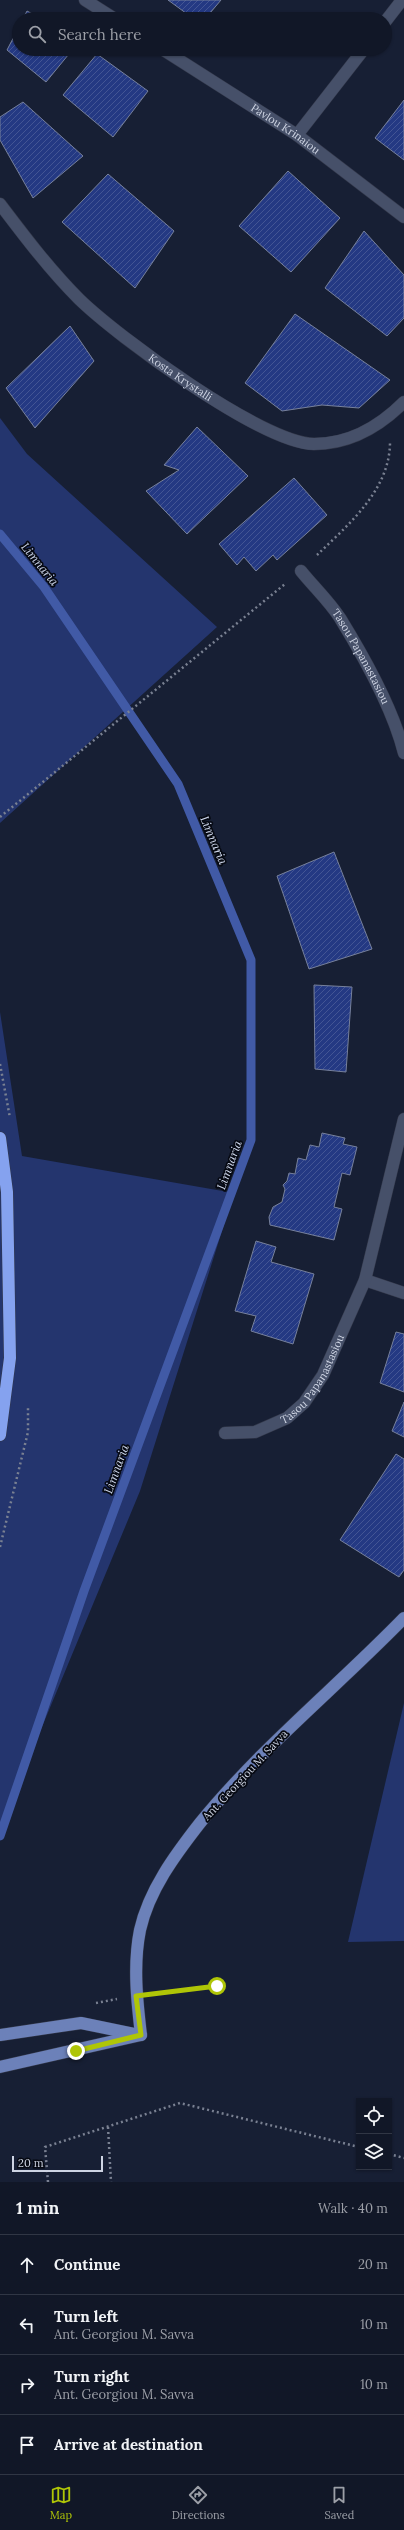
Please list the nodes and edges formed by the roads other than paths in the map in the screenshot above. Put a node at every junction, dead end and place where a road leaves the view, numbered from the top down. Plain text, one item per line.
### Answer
1 (85, 0) edge
2 (402, 0) edge
3 (104, 12) edge
4 (392, 13) edge
5 (173, 56) edge
6 (359, 56) edge
7 (298, 135) junction
8 (0, 204) edge
9 (404, 217) edge
10 (404, 402) edge
11 (301, 571) road end
12 (404, 753) edge
13 (404, 1119) edge
14 (0, 1138) edge
15 (365, 1280) junction
16 (404, 1293) edge
17 (224, 1433) dead end
18 (0, 1435) edge
19 (404, 1618) edge
20 (0, 2035) edge
21 (141, 2035) junction
22 (0, 2067) edge

1 - 3 street
2 - 4 street
5 - 7 street, Pavlou Krinaiou
6 - 7 street
7 - 9 street, Pavlou Krinaiou
8 - 10 street, Kosta Krystalli
11 - 12 street, Tasou Papanastasiou
13 - 15 street, Tasou Papanastasiou
14 - 18 highway
15 - 16 street
15 - 17 street, Tasou Papanastasiou
19 - 21 main road, Ant. Georgiou M. Savva
20 - 21 main road
21 - 22 main road

